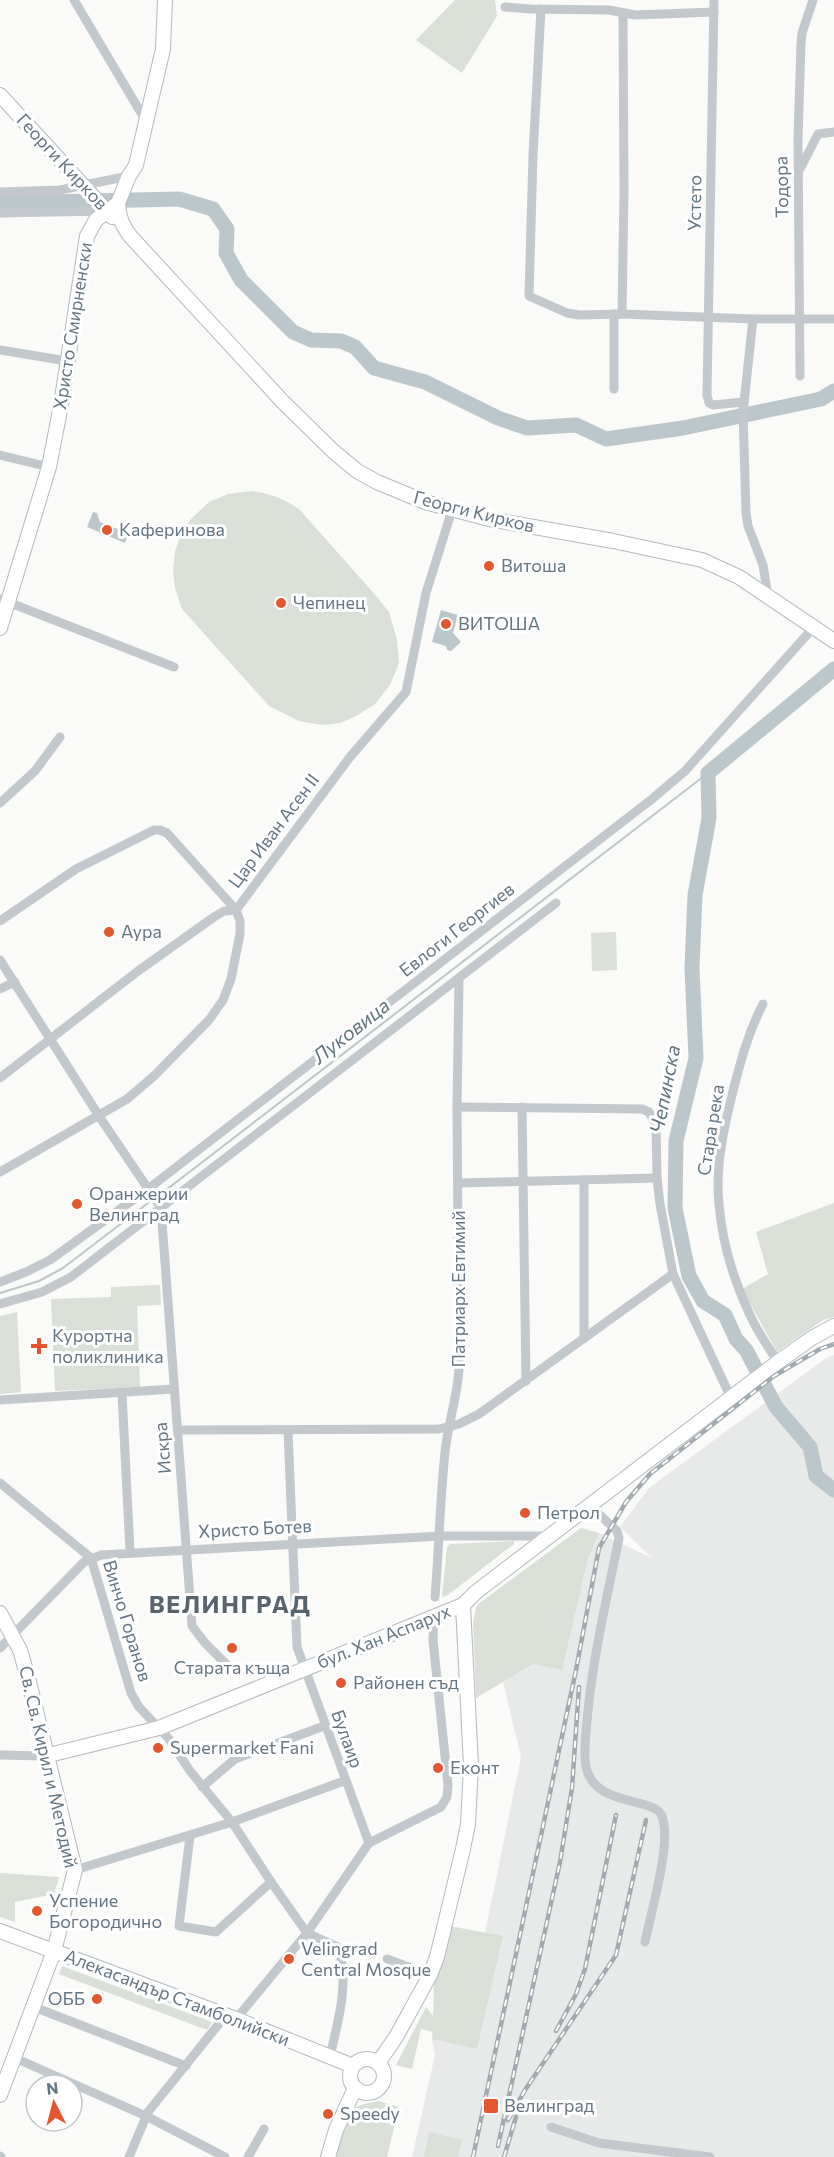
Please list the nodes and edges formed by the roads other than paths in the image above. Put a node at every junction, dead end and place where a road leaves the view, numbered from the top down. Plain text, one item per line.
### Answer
1 (74, 0) edge
2 (165, 0) edge
3 (714, 0) edge
4 (813, 0) edge
5 (505, 7) dead end
6 (541, 9) junction
7 (714, 12) junction
8 (622, 13) junction
9 (0, 95) edge
10 (147, 123) junction
11 (834, 132) edge
12 (799, 171) junction
13 (126, 182) junction
14 (88, 190) junction
15 (0, 192) edge
16 (109, 207) junction
17 (0, 213) edge
18 (618, 314) junction
19 (710, 317) junction
20 (753, 319) junction
21 (834, 319) edge
22 (800, 320) junction
23 (0, 350) edge
24 (67, 362) junction
25 (800, 376) dead end
26 (614, 389) dead end
27 (743, 407) junction
28 (0, 455) edge
29 (49, 467) junction
30 (452, 510) junction
31 (768, 597) junction
32 (4, 601) edge
33 (0, 628) edge
34 (813, 628) junction
35 (834, 641) edge
36 (174, 667) dead end
37 (60, 737) dead end
38 (0, 803) edge
39 (556, 903) dead end
40 (236, 910) junction
41 (0, 921) edge
42 (0, 960) edge
43 (459, 980) junction
44 (15, 982) junction
45 (0, 989) edge
46 (763, 1004) dead end
47 (50, 1039) junction
48 (0, 1078) edge
49 (457, 1107) junction
50 (522, 1107) junction
51 (99, 1116) junction
52 (0, 1172) edge
53 (657, 1178) junction
54 (584, 1180) junction
55 (523, 1181) junction
56 (459, 1183) junction
57 (148, 1189) junction
58 (161, 1208) junction
59 (673, 1274) junction
60 (0, 1282) edge
61 (0, 1304) edge
62 (834, 1326) edge
63 (584, 1338) junction
64 (773, 1366) junction
65 (526, 1381) junction
66 (174, 1389) junction
67 (122, 1393) junction
68 (730, 1398) junction
69 (0, 1400) edge
70 (448, 1427) junction
71 (178, 1430) junction
72 (288, 1431) junction
73 (0, 1483) edge
74 (589, 1505) junction
75 (440, 1536) junction
76 (549, 1536) junction
77 (294, 1544) junction
78 (188, 1549) junction
79 (130, 1552) junction
80 (91, 1558) junction
81 (435, 1597) dead end
82 (463, 1605) junction
83 (0, 1613) edge
84 (434, 1616) junction
85 (12, 1635) junction
86 (0, 1648) edge
87 (231, 1669) dead end
88 (303, 1669) junction
89 (324, 1726) junction
90 (159, 1728) junction
91 (0, 1755) edge
92 (45, 1756) junction
93 (344, 1781) junction
94 (202, 1787) junction
95 (232, 1822) junction
96 (190, 1836) junction
97 (369, 1843) junction
98 (75, 1870) junction
99 (271, 1882) junction
100 (0, 1931) edge
101 (307, 1933) junction
102 (645, 1942) dead end
103 (54, 1951) junction
104 (387, 1959) dead end
105 (430, 1975) junction
106 (34, 2007) junction
107 (231, 2017) junction
108 (330, 2056) junction
109 (15, 2058) junction
110 (378, 2063) junction
111 (186, 2066) junction
112 (352, 2066) junction
113 (355, 2088) junction
114 (0, 2095) edge
115 (146, 2116) junction
116 (551, 2127) dead end
117 (264, 2129) dead end
118 (129, 2157) edge
119 (225, 2157) edge
120 (248, 2157) edge
121 (328, 2157) edge
122 (710, 2157) edge

1 - 10 street
2 - 10 street, Христо Смирненски
3 - 7 street, Устето
4 - 12 street, Тодора
5 - 6 street
6 - 8 street
6 - 18 street
7 - 8 street
7 - 19 street, Устето
8 - 18 street
9 - 14 street, Георги Кирков
10 - 13 street, Христо Смирненски
11 - 12 street
12 - 22 street, Тодора
13 - 14 street
13 - 16 street, Христо Смирненски
14 - 15 street
14 - 16 street, Георги Кирков
16 - 17 street
16 - 24 street, Христо Смирненски
16 - 30 street, Георги Кирков
18 - 19 street
18 - 26 street
19 - 20 street
19 - 27 street, Устето
20 - 22 street
20 - 27 street
21 - 22 street
22 - 25 street, Тодора
23 - 24 street
24 - 29 street, Христо Смирненски
27 - 31 street
28 - 29 street
29 - 32 street, Христо Смирненски
30 - 31 street, Георги Кирков
30 - 40 street, Цар Иван Асен II
31 - 34 street, Георги Кирков
32 - 33 street, Христо Смирненски
32 - 36 street
34 - 35 street, Георги Кирков
34 - 57 street, Евлоги Георгиев
37 - 38 street
39 - 43 street
40 - 41 street
40 - 47 street, Цар Иван Асен II
40 - 51 street
42 - 44 street
43 - 49 street, Патриарх Евтимий
43 - 58 street
44 - 45 street
44 - 47 street
46 - 64 street, Стара река
47 - 48 street, Цар Иван Асен II
47 - 51 street
49 - 50 street
49 - 56 street, Патриарх Евтимий
50 - 53 street
50 - 55 street
51 - 52 street
51 - 57 street
53 - 54 street
53 - 59 street
54 - 55 street
54 - 63 street
55 - 56 street
55 - 65 street
56 - 70 street, Патриарх Евтимий
57 - 58 street
57 - 60 street, Евлоги Георгиев
58 - 61 street
58 - 66 street, Искра
59 - 63 street
59 - 68 street
62 - 64 street, бул. Хан Аспарух
63 - 65 street
64 - 68 street, бул. Хан Аспарух
65 - 70 street
66 - 67 street
66 - 71 street, Искра
67 - 69 street
67 - 79 street
68 - 74 street, бул. Хан Аспарух
70 - 72 street
70 - 75 street, Патриарх Евтимий
71 - 72 street
71 - 78 street, Искра
72 - 77 street, Булаир
73 - 80 street, Винчо Горанов
74 - 76 street, бул. Хан Аспарух
74 - 102 street
75 - 76 street, Христо Ботев
75 - 77 street, Христо Ботев
75 - 81 street, Патриарх Евтимий
76 - 82 street, бул. Хан Аспарух
77 - 78 street, Христо Ботев
77 - 88 street, Булаир
78 - 79 street, Христо Ботев
78 - 87 street, Искра
79 - 80 street, Христо Ботев
80 - 85 street
80 - 90 street, Винчо Горанов
82 - 84 street, бул. Хан Аспарух
82 - 105 street
83 - 85 street, Св. Св. Кирил и Методий
84 - 88 street, бул. Хан Аспарух
84 - 97 street
85 - 86 street
85 - 92 street, Св. Св. Кирил и Методий
88 - 89 street, Булаир
88 - 90 street, бул. Хан Аспарух
89 - 93 street, Булаир
89 - 94 street
90 - 92 street, бул. Хан Аспарух
90 - 94 street, Винчо Горанов
91 - 92 street, бул. Хан Аспарух
92 - 98 street, Св. Св. Кирил и Методий
93 - 95 street
93 - 97 street, Булаир
94 - 95 street, Винчо Горанов
95 - 96 street
95 - 99 street, Винчо Горанов
96 - 98 street
96 - 99 street
97 - 101 street
98 - 103 street, Св. Св. Кирил и Методий
99 - 101 street, Винчо Горанов
100 - 103 street, Алекасандър Стамболийски
101 - 107 street
101 - 108 street
103 - 106 street, Св. Св. Кирил и Методий
103 - 107 street, Алекасандър Стамболийски
104 - 105 street
105 - 110 street
106 - 109 street, Св. Св. Кирил и Методий
106 - 111 street
107 - 108 street, Алекасандър Стамболийски
107 - 111 street
108 - 112 street, Алекасандър Стамболийски
109 - 114 street, Св. Св. Кирил и Методий
109 - 115 street
110 - 112 street
110 - 113 street
111 - 115 street
112 - 113 street
113 - 121 street
115 - 118 street
115 - 119 street
116 - 122 street
117 - 120 street

